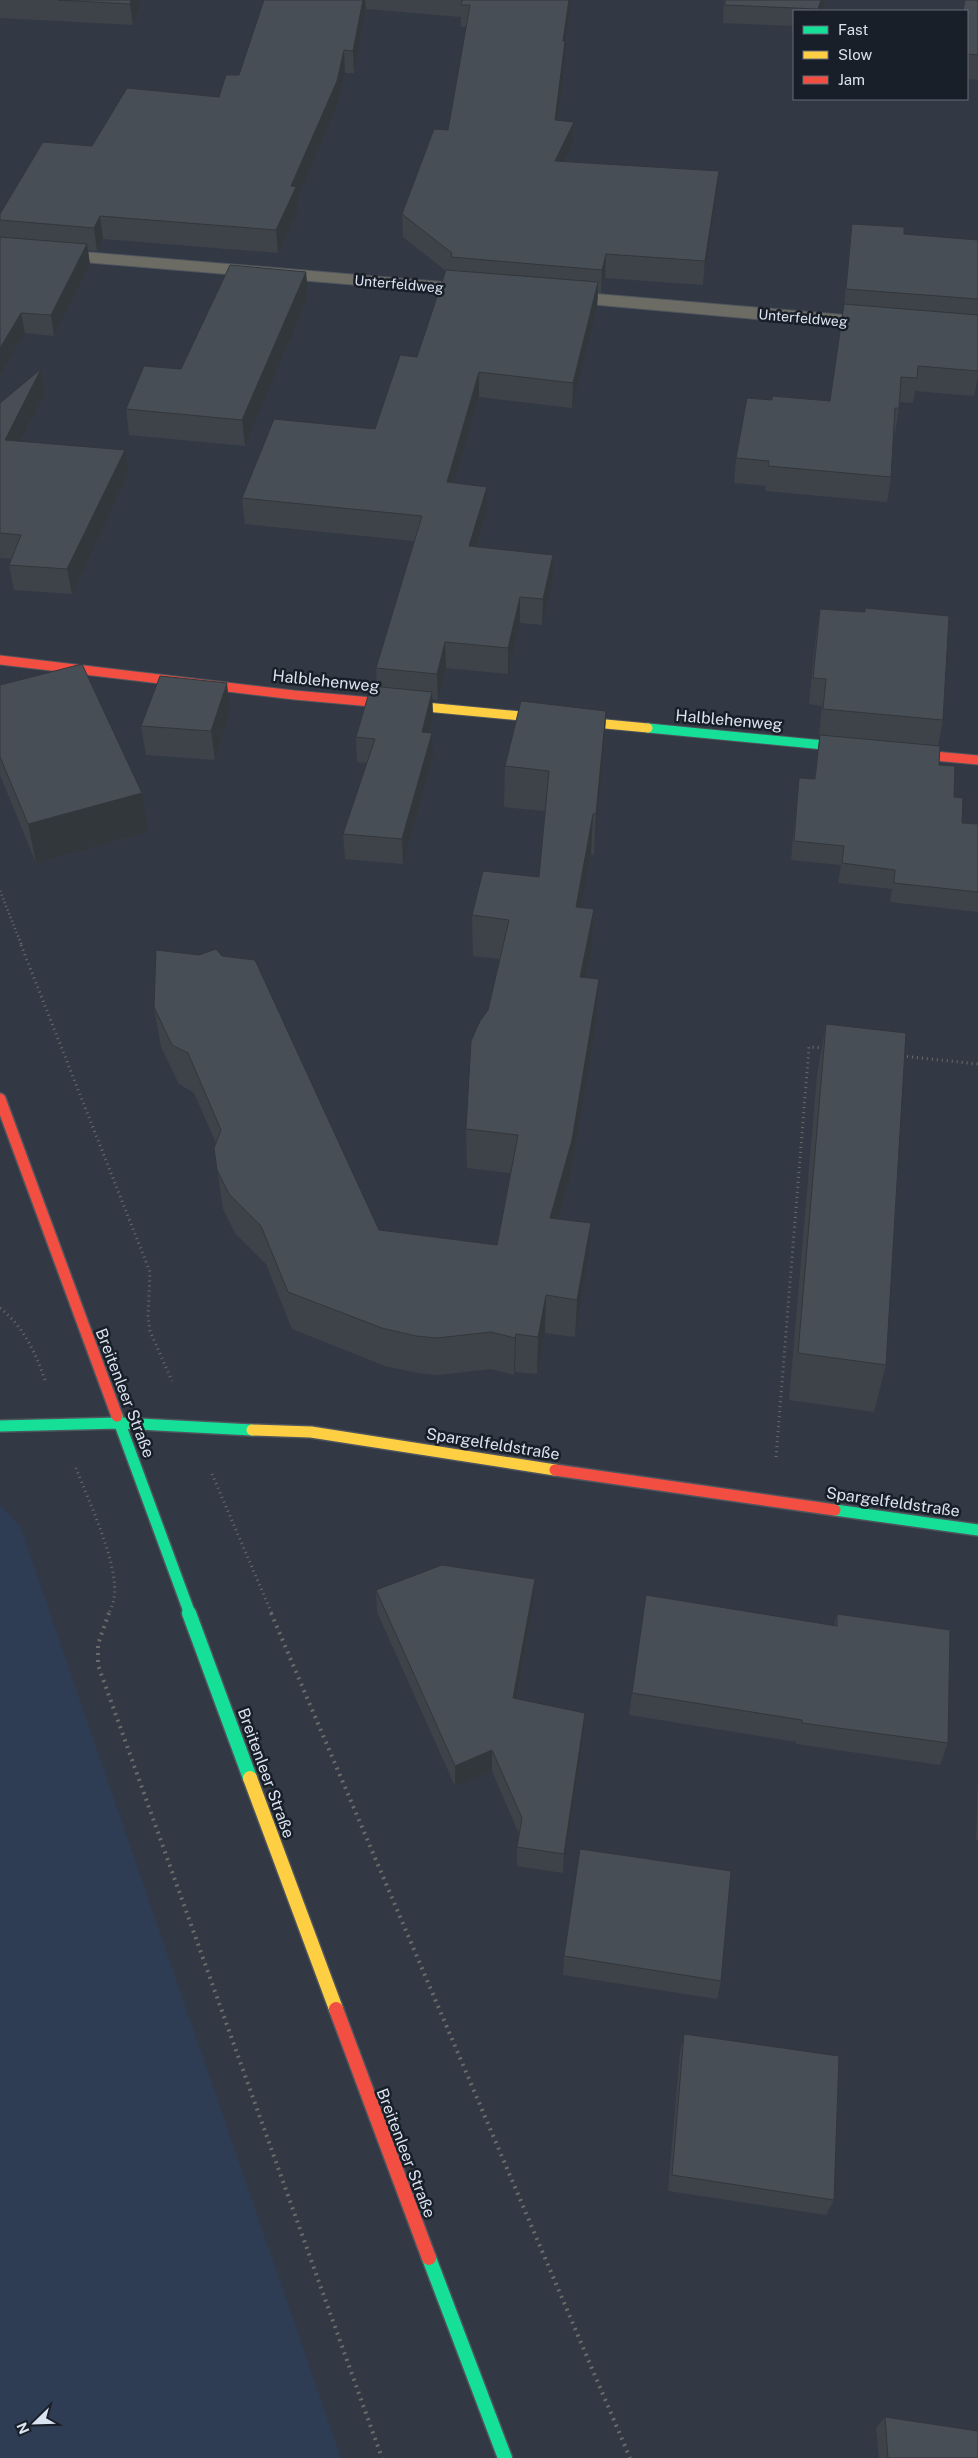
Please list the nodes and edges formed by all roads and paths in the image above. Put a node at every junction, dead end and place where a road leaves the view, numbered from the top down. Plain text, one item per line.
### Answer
1 (0, 250) edge
2 (494, 292) edge
3 (543, 296) edge
4 (899, 326) edge
5 (0, 660) edge
6 (869, 750) edge
7 (889, 752) edge
8 (978, 760) edge
9 (0, 891) edge
10 (829, 1049) edge
11 (898, 1056) edge
12 (978, 1064) edge
13 (0, 1098) edge
14 (0, 1308) edge
15 (29, 1340) dead end
16 (162, 1358) dead end
17 (120, 1423) junction
18 (0, 1426) edge
19 (776, 1458) dead end
20 (81, 1482) dead end
21 (234, 1523) dead end
22 (978, 1530) edge
23 (382, 2458) edge
24 (505, 2458) edge
25 (630, 2458) edge

1 - 2 street, Unterfeldweg
3 - 4 street, Unterfeldweg
5 - 6 street, Halblehenweg
7 - 8 street
9 - 16 path
10 - 19 path
11 - 12 path
13 - 17 street, Breitenleer Straße
14 - 15 path
17 - 18 street, Spargelfeldstraße
17 - 22 street, Spargelfeldstraße
17 - 24 street, Breitenleer Straße
20 - 23 path
21 - 25 path

